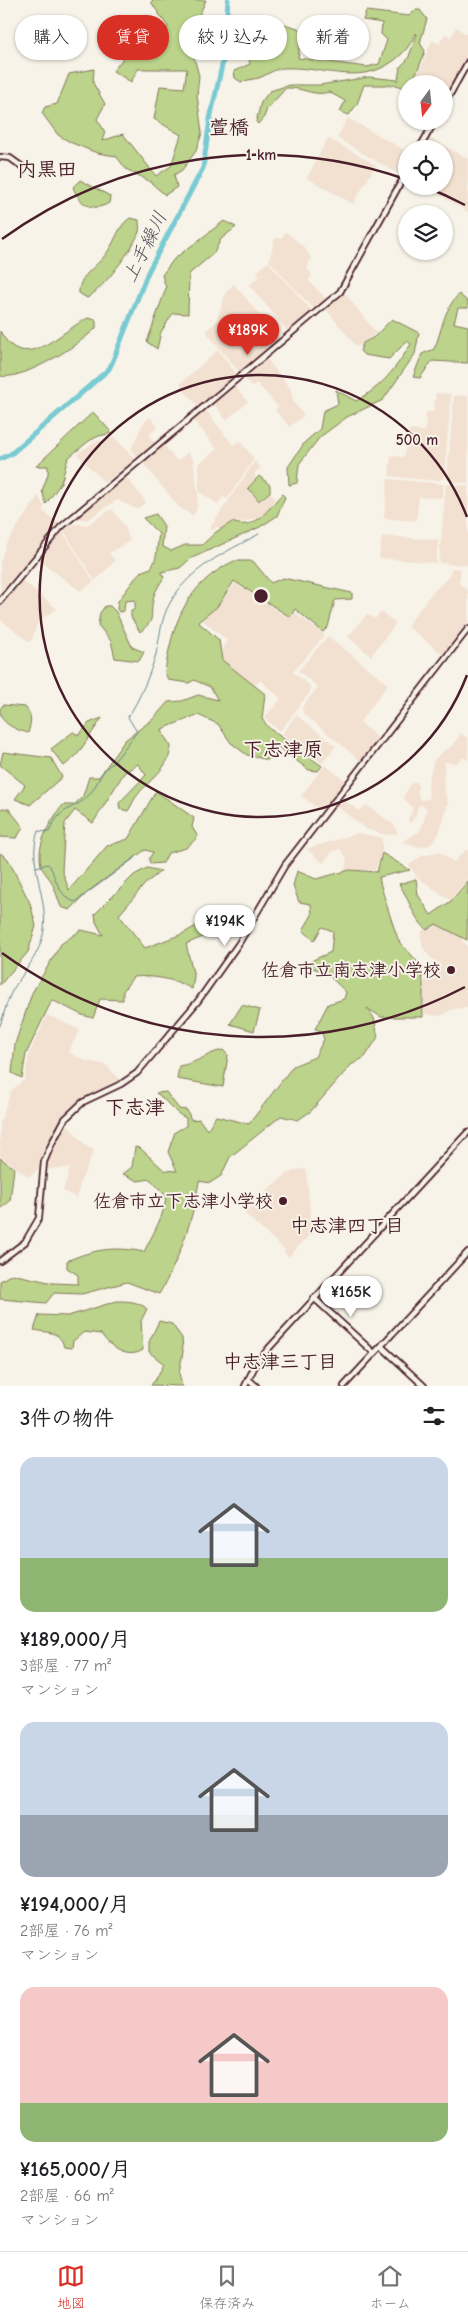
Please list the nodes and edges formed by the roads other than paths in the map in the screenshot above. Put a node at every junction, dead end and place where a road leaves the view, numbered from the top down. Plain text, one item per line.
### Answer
1 (468, 62) edge
2 (453, 89) edge
3 (0, 156) edge
4 (24, 168) dead end
5 (398, 187) edge
6 (0, 601) edge
7 (468, 629) edge
8 (468, 1132) edge
9 (468, 1252) edge
10 (0, 1261) edge
11 (314, 1298) junction
12 (381, 1346) junction
13 (374, 1353) junction
14 (248, 1378) junction
15 (245, 1386) edge
16 (256, 1386) edge
17 (344, 1386) edge
18 (424, 1386) edge

1 - 2 street
3 - 4 street
5 - 6 street
7 - 10 street
8 - 11 street
9 - 12 street
11 - 13 street
11 - 14 street
12 - 13 street
12 - 18 street
13 - 17 street
14 - 15 street
14 - 16 street

